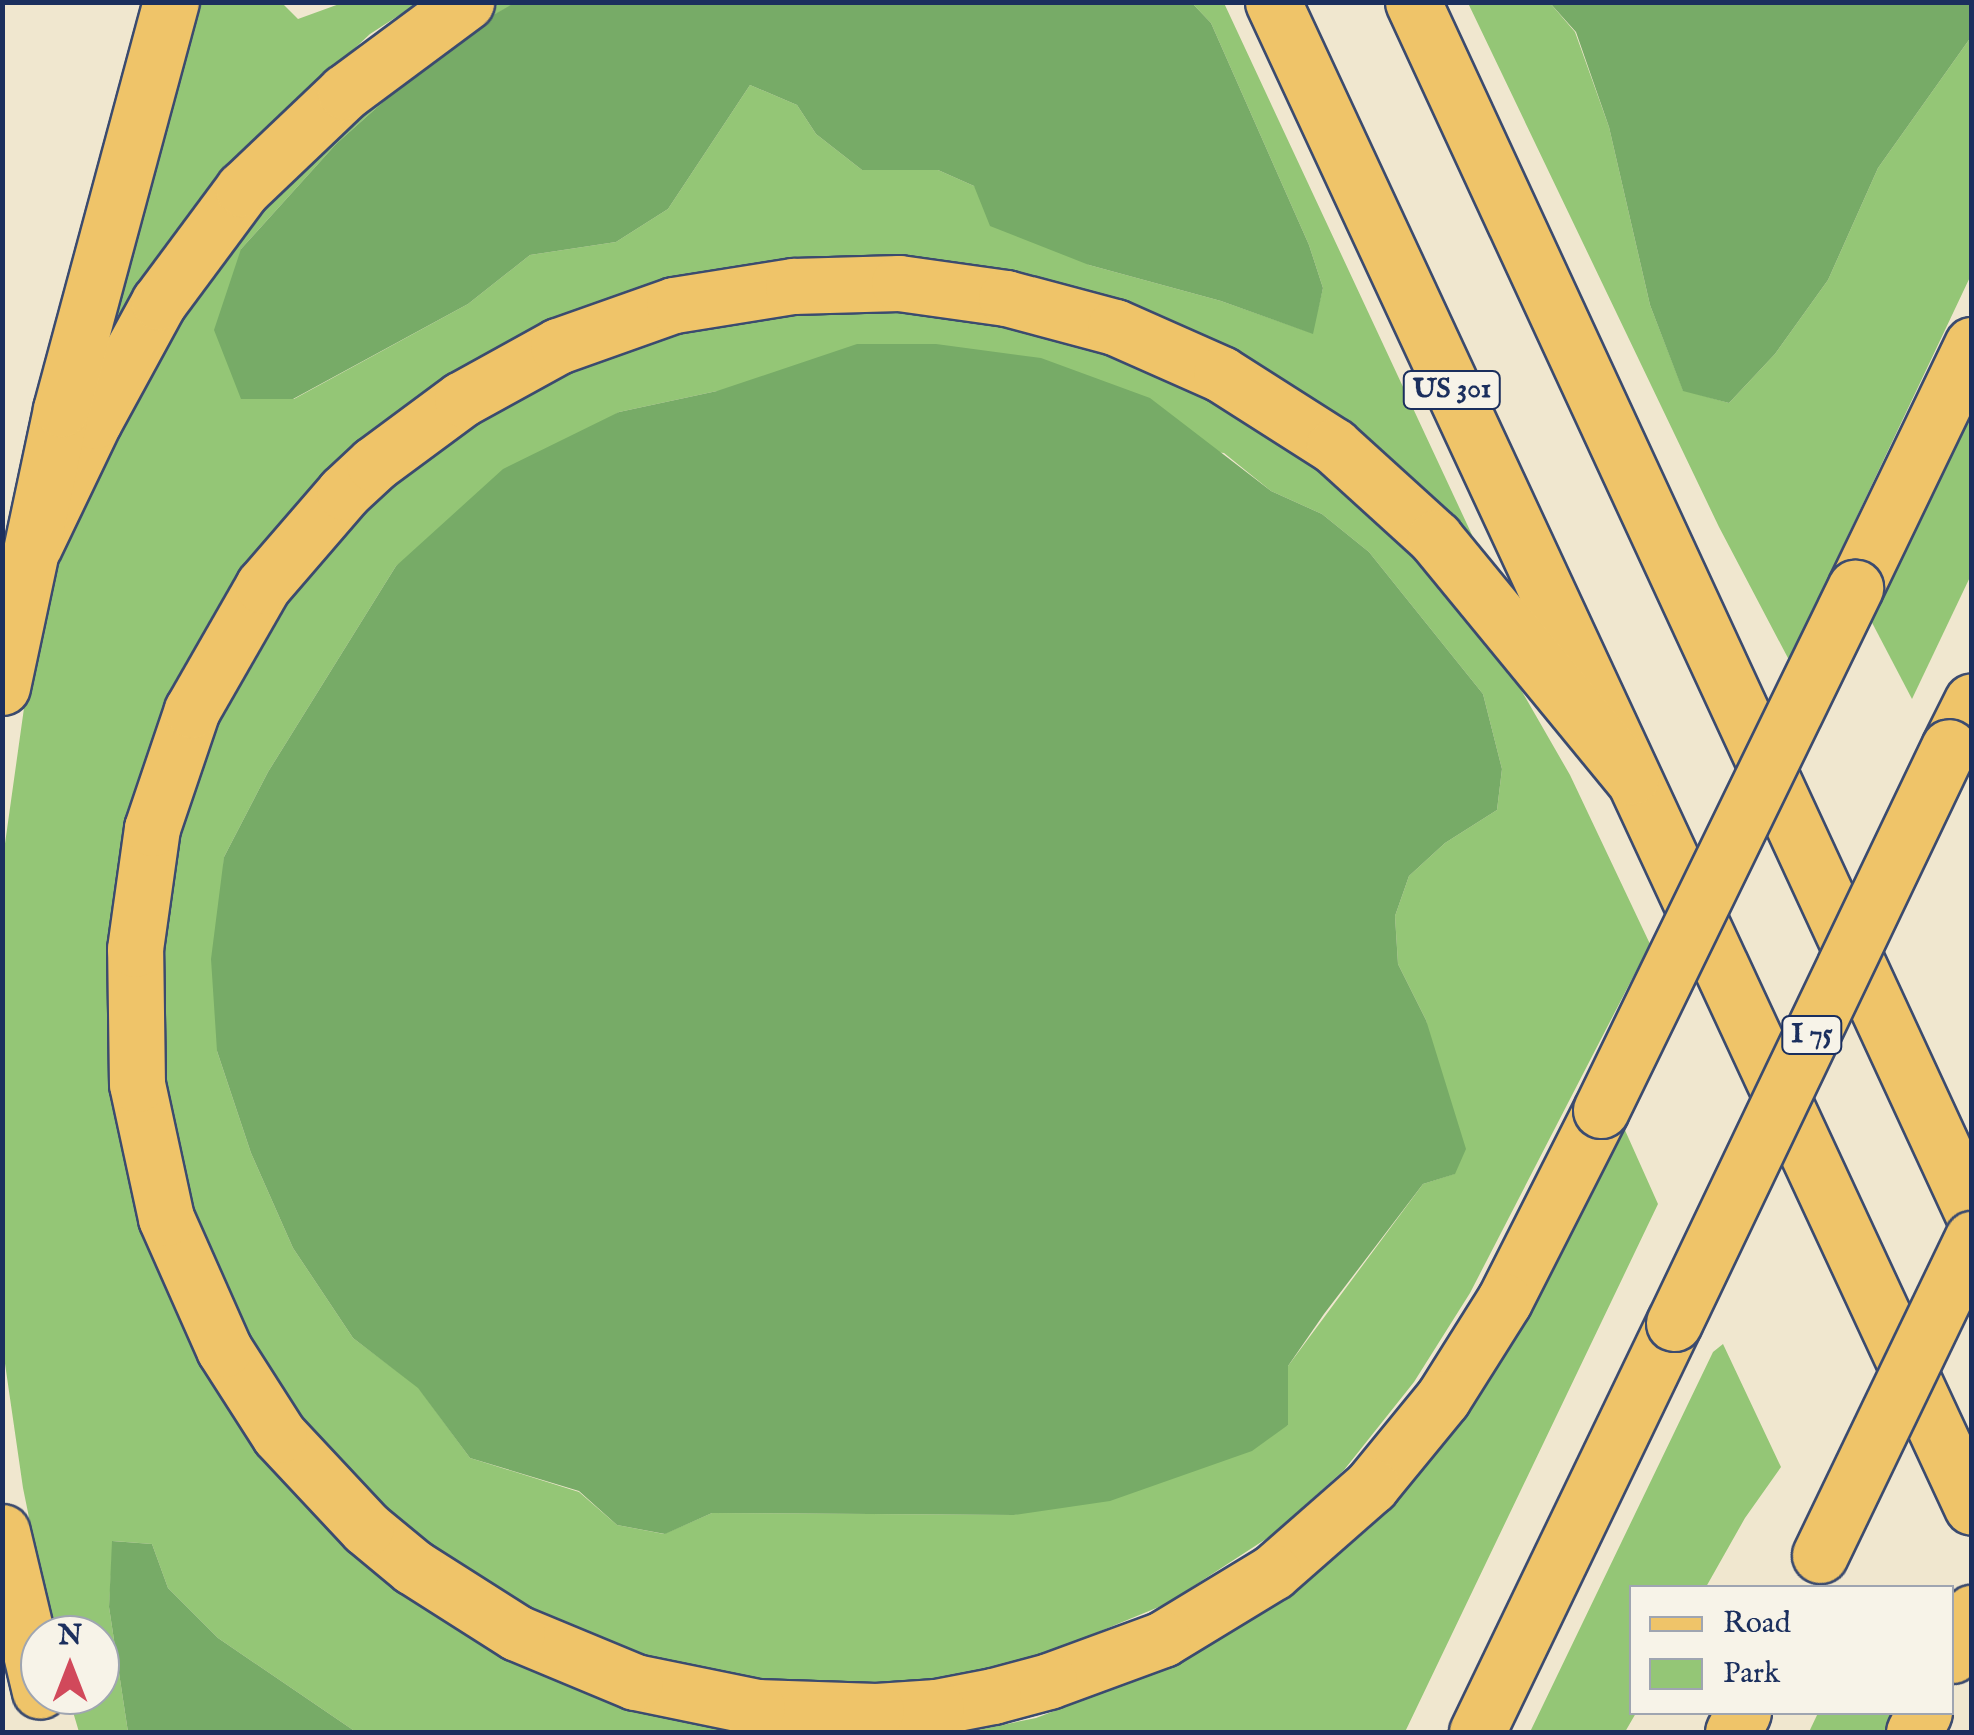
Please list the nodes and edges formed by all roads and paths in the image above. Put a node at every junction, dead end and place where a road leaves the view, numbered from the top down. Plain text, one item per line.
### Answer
1 (171, 2) edge
2 (466, 2) edge
3 (1273, 2) edge
4 (1413, 2) edge
5 (1972, 346) edge
6 (34, 546) junction
7 (2, 687) edge
8 (1960, 724) edge
9 (1632, 777) junction
10 (1972, 1212) edge
11 (1972, 1239) edge
12 (1972, 1507) edge
13 (2, 1532) edge
14 (1812, 1571) edge
15 (1972, 1613) edge
16 (22, 1615) edge
17 (1954, 1650) edge
18 (1476, 1732) edge

1 - 6 main road
2 - 6 main road
3 - 9 main road, US 301
4 - 10 main road
5 - 9 main road, bridge
6 - 7 main road
8 - 18 main road, I 75, bridge
9 - 12 main road, US 301
11 - 14 main road, bridge
13 - 16 main road
15 - 17 main road

